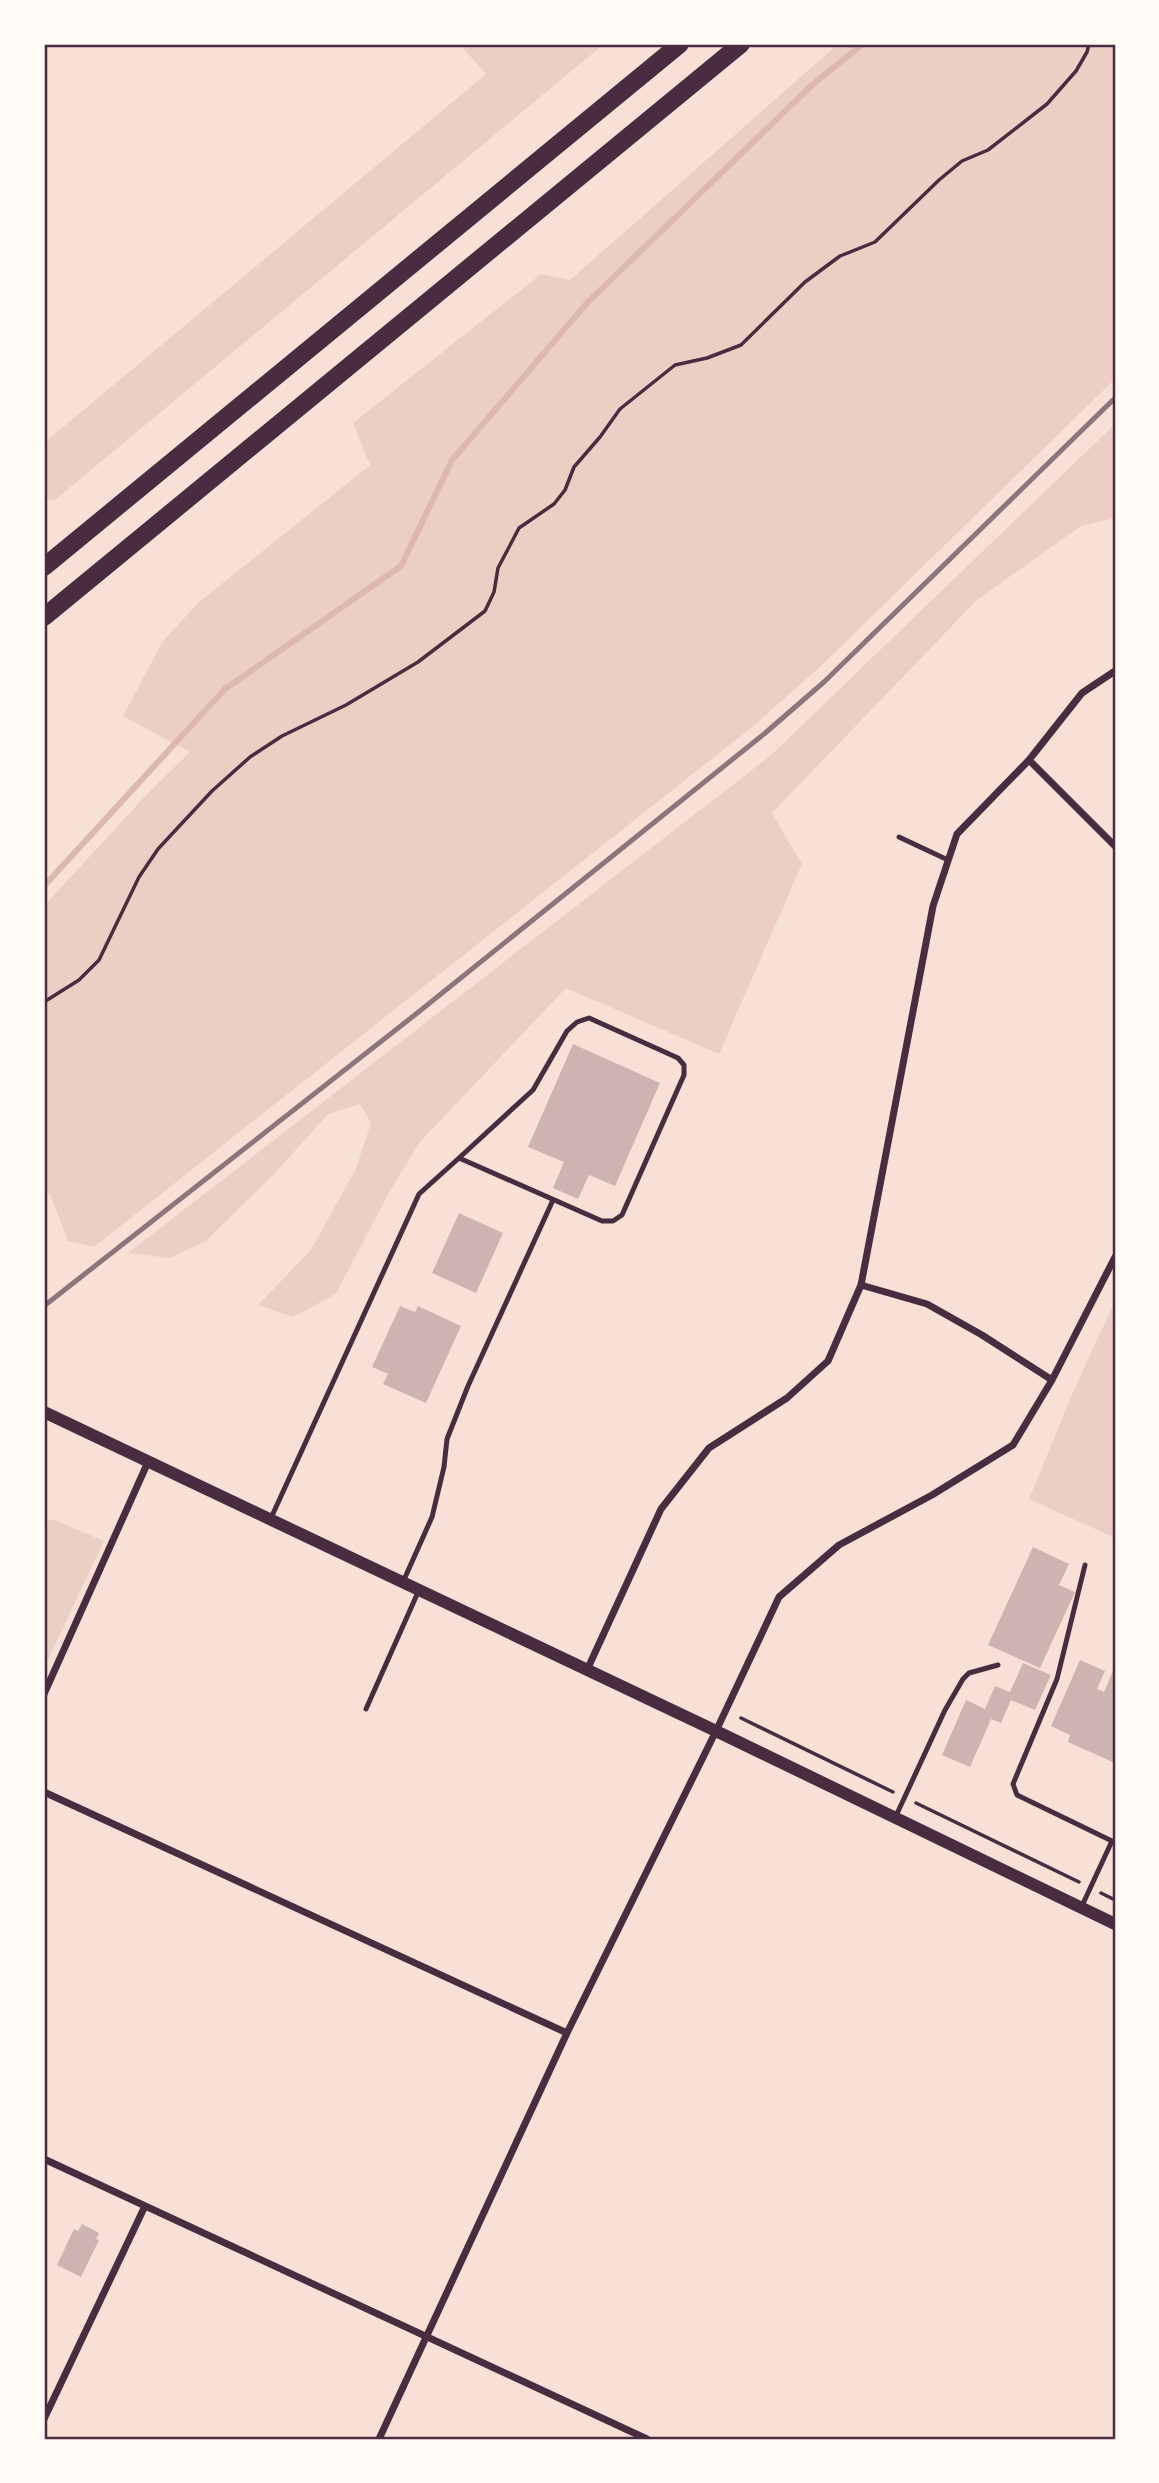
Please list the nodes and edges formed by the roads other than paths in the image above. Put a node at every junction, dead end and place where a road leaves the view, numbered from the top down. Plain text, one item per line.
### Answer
1 (680, 44) edge
2 (741, 44) edge
3 (44, 567) edge
4 (44, 617) edge
5 (1115, 671) edge
6 (1029, 760) junction
7 (899, 837) dead end
8 (1115, 846) edge
9 (948, 860) junction
10 (459, 1158) junction
11 (553, 1200) junction
12 (1115, 1257) edge
13 (861, 1285) junction
14 (1052, 1380) junction
15 (44, 1412) edge
16 (148, 1462) junction
17 (270, 1520) junction
18 (1085, 1565) dead end
19 (403, 1582) junction
20 (419, 1590) junction
21 (998, 1665) dead end
22 (587, 1670) junction
23 (44, 1694) edge
24 (366, 1709) dead end
25 (716, 1731) junction
26 (44, 1792) edge
27 (895, 1818) junction
28 (1082, 1908) junction
29 (1115, 1924) edge
30 (567, 2033) junction
31 (44, 2159) edge
32 (145, 2206) junction
33 (427, 2338) junction
34 (44, 2419) edge
35 (379, 2439) edge
36 (648, 2439) edge

1 - 3 main road
2 - 4 main road
5 - 6 street
6 - 8 street
6 - 9 street
7 - 9 lane
9 - 13 street
10 - 11 lane
10 - 11 lane
10 - 17 lane
11 - 19 lane
12 - 14 street
13 - 14 street
13 - 22 street
14 - 25 street
15 - 16 street
16 - 17 street
16 - 23 street
17 - 19 street
18 - 28 lane
19 - 20 street
20 - 22 street
20 - 24 lane
21 - 27 lane
22 - 25 street
25 - 27 street
25 - 30 street
26 - 30 street
27 - 28 street
28 - 29 street
30 - 33 street
31 - 32 street
32 - 33 street
32 - 34 street
33 - 35 street
33 - 36 street

